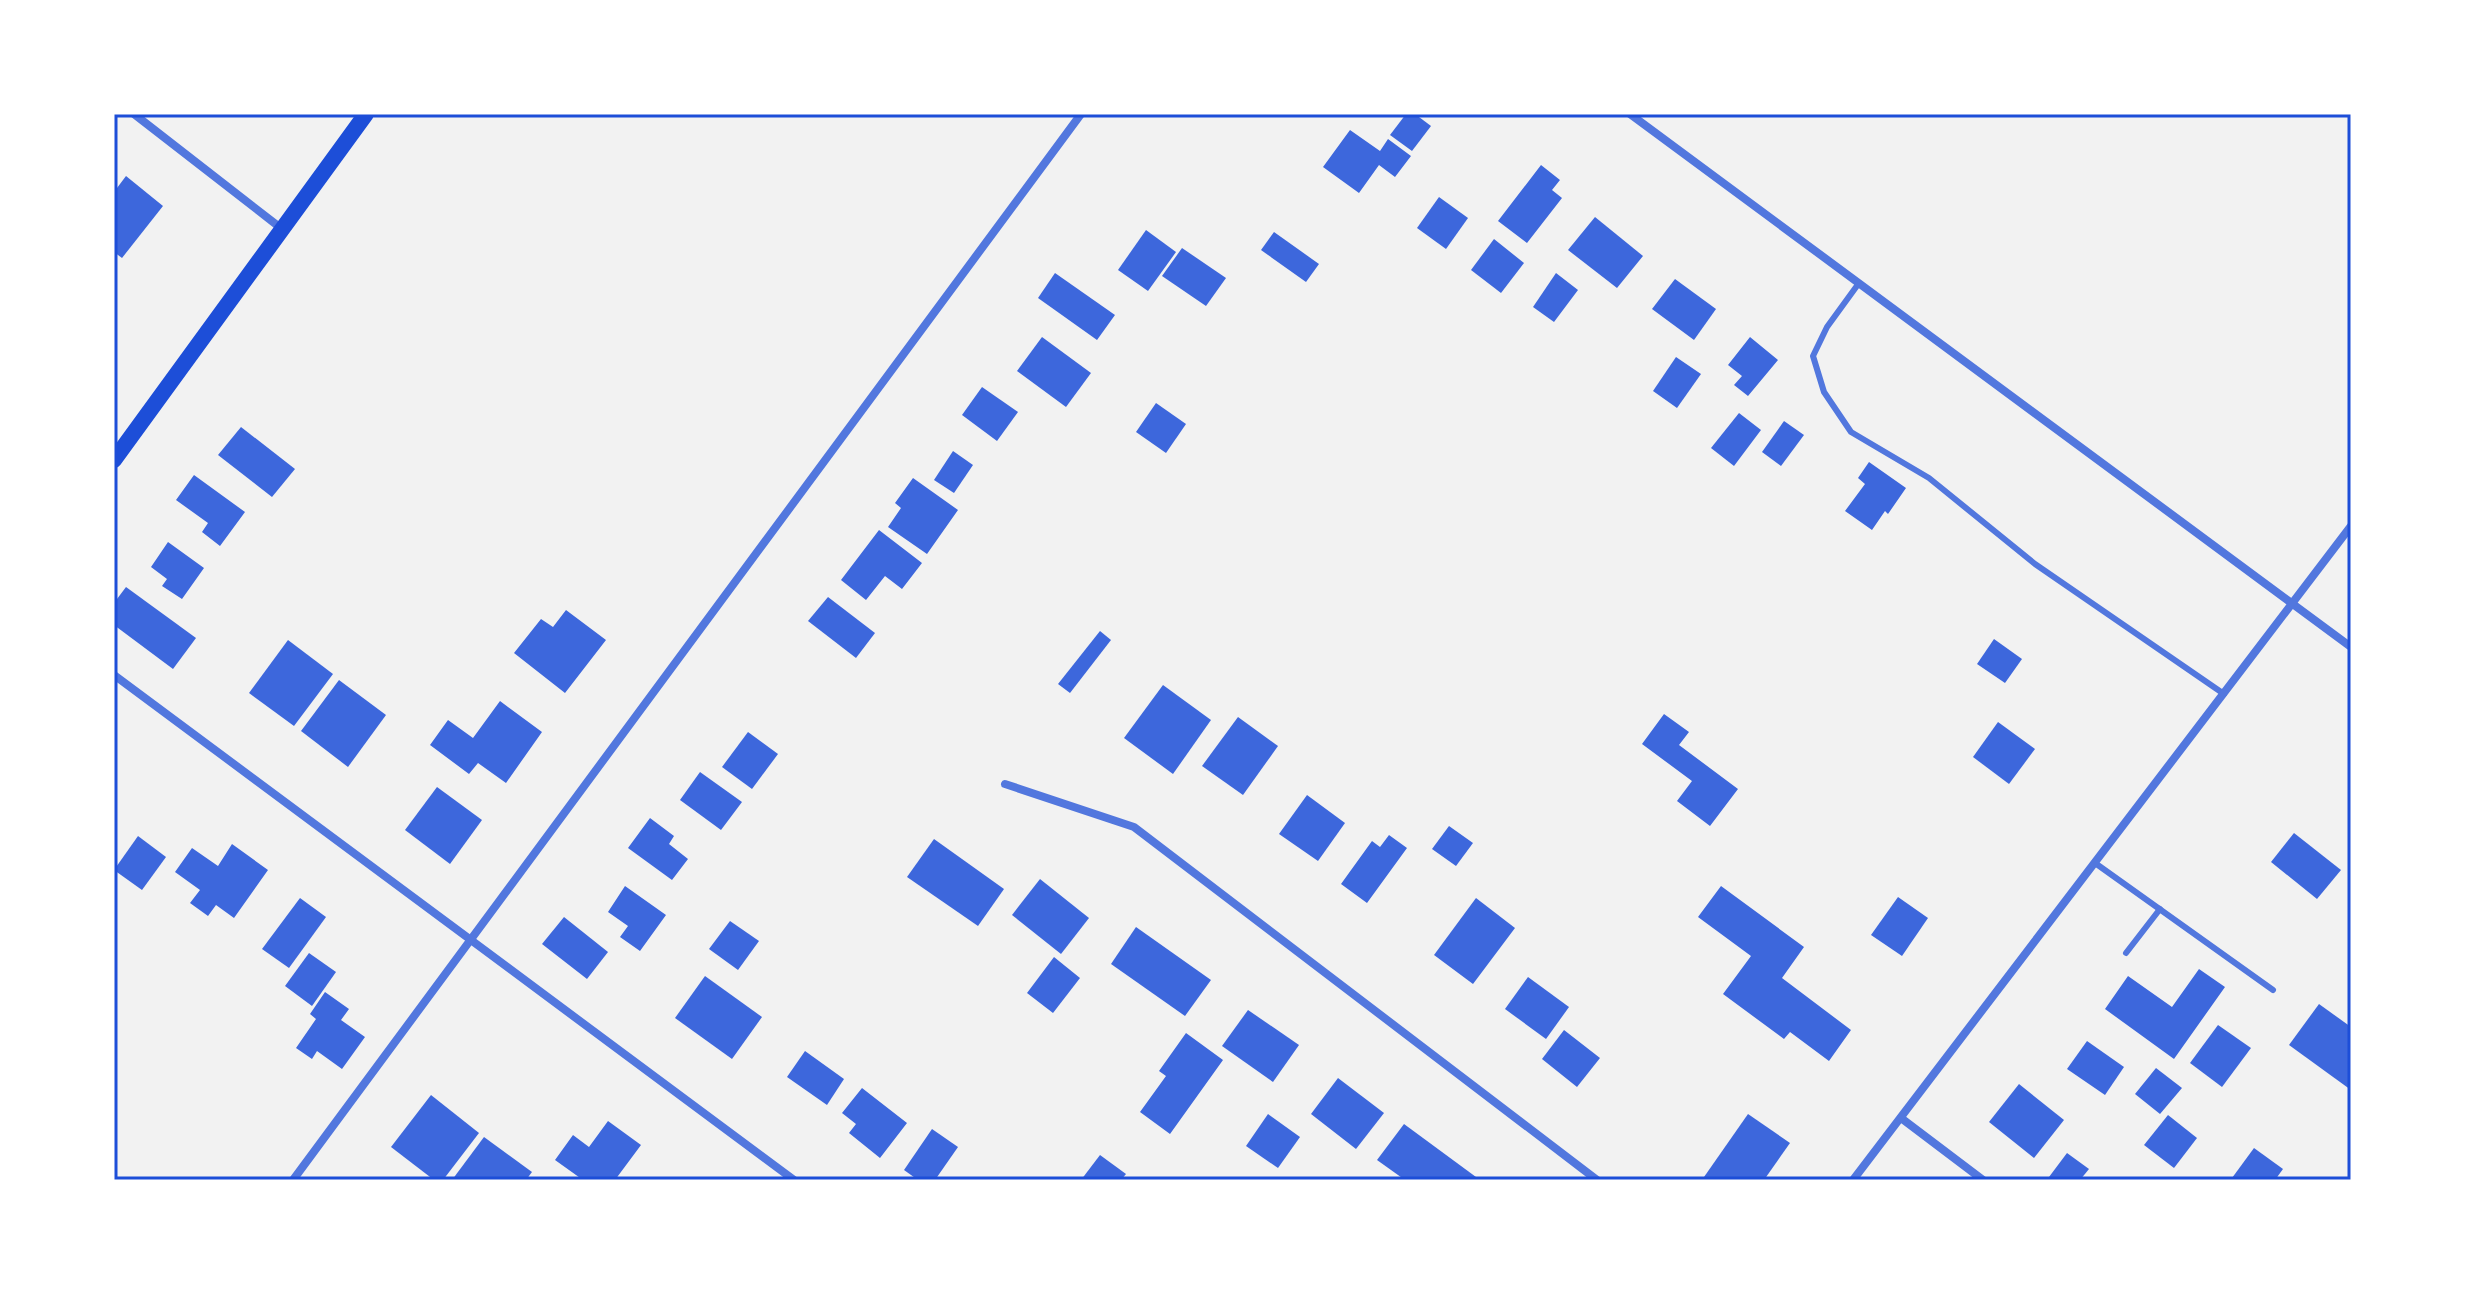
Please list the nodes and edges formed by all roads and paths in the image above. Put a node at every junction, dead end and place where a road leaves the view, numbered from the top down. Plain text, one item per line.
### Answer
1 (134, 114) edge
2 (366, 114) edge
3 (1081, 114) edge
4 (1630, 114) edge
5 (283, 229) junction
6 (1859, 283) junction
7 (114, 460) edge
8 (2351, 526) edge
9 (2293, 603) junction
10 (2351, 647) edge
11 (114, 675) edge
12 (2224, 694) junction
13 (1005, 784) dead end
14 (2095, 863) junction
15 (2160, 909) junction
16 (470, 940) junction
17 (2126, 953) dead end
18 (2273, 990) dead end
19 (1901, 1118) junction
20 (293, 1180) edge
21 (794, 1180) edge
22 (1597, 1180) edge
23 (1853, 1180) edge
24 (1983, 1180) edge

1 - 5 street
2 - 5 main road
3 - 16 street
4 - 6 street
5 - 7 main road
6 - 9 street
6 - 12 lane
8 - 9 street
9 - 10 street
9 - 12 street
11 - 16 street
12 - 14 street
13 - 22 street
14 - 15 lane
14 - 19 street
15 - 17 lane
15 - 18 lane
16 - 20 street
16 - 21 street
19 - 23 street
19 - 24 street

